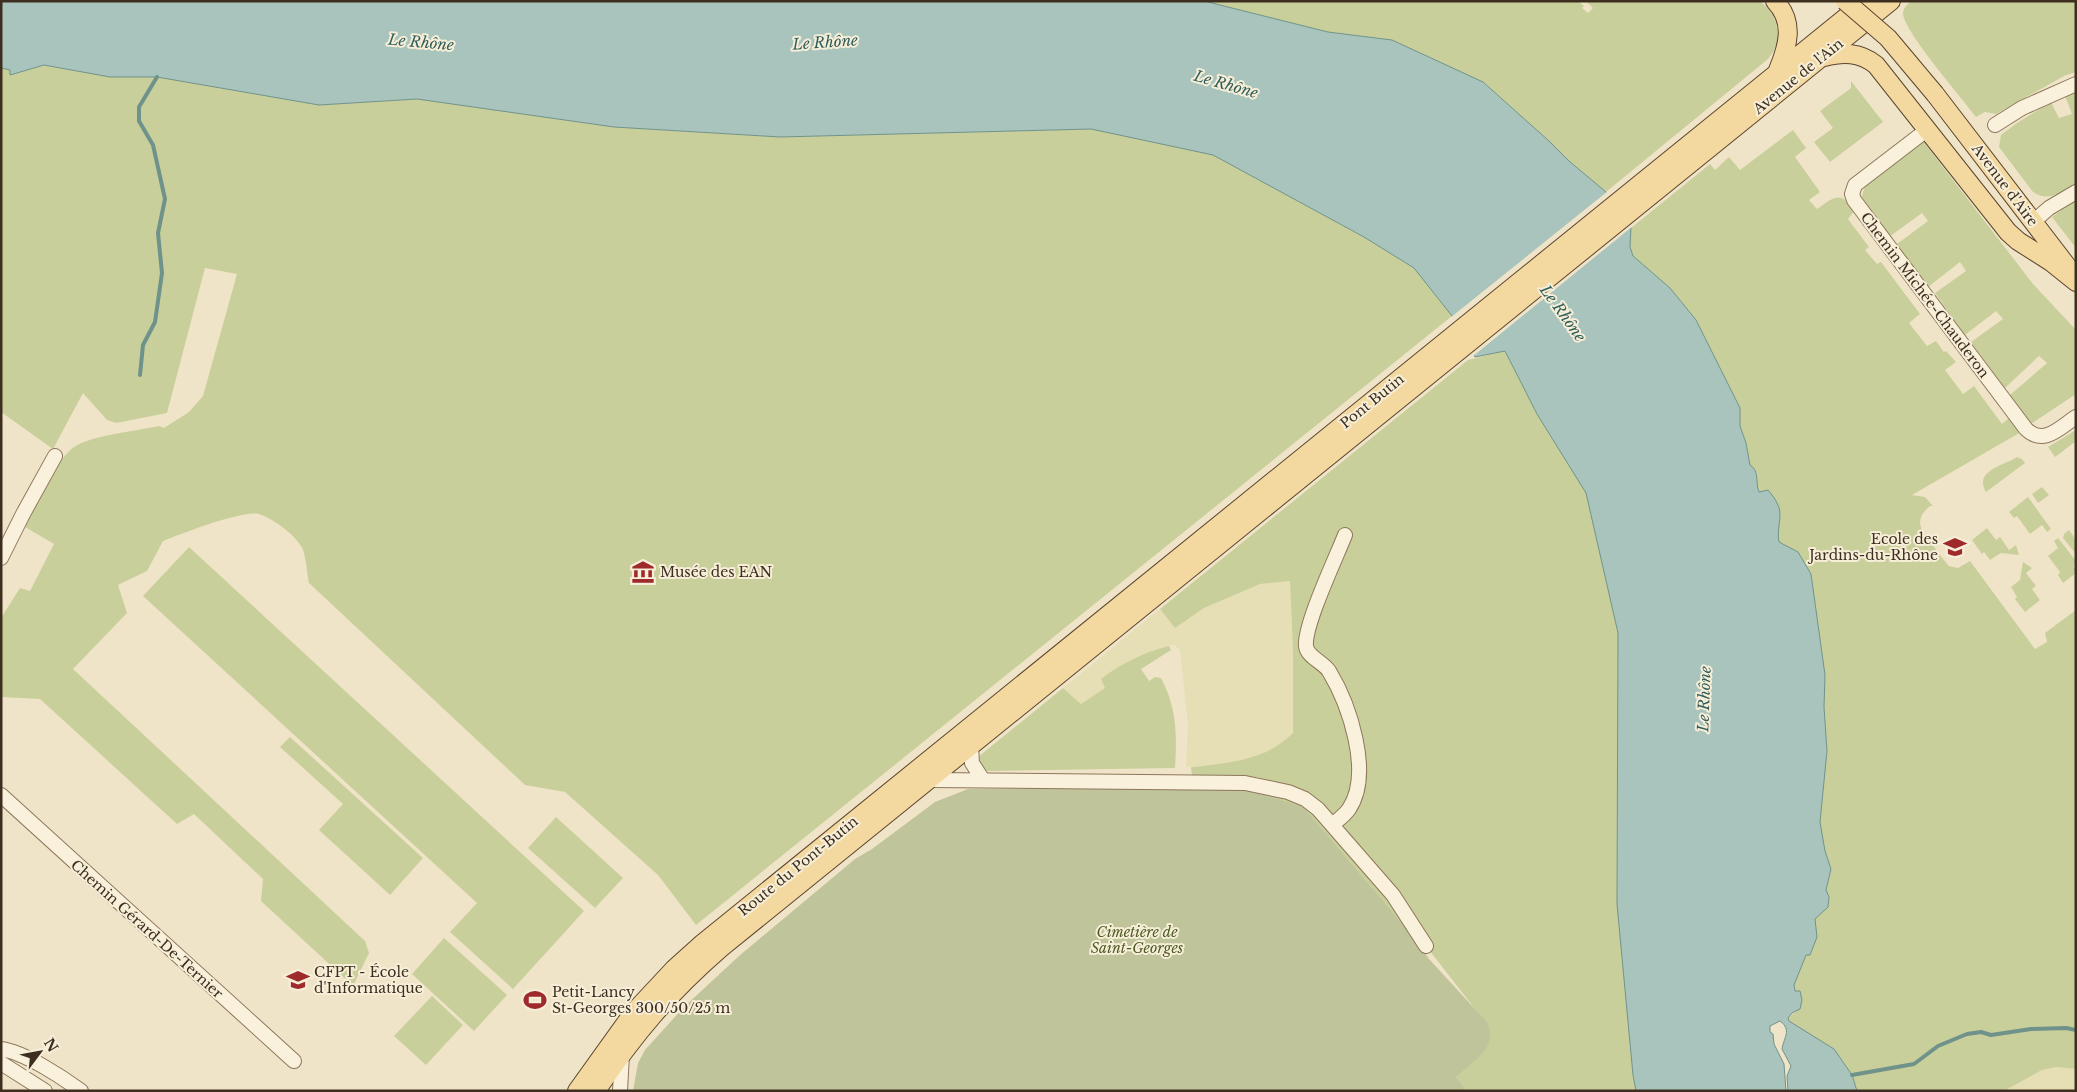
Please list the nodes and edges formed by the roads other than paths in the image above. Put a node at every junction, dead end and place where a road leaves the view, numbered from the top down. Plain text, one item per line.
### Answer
1 (1775, 1) edge
2 (1857, 1) edge
3 (1866, 1) edge
4 (1891, 1) edge
5 (1846, 9) edge
6 (1823, 57) junction
7 (1777, 72) junction
8 (2076, 84) edge
9 (1995, 126) dead end
10 (1928, 129) junction
11 (1702, 144) junction
12 (2076, 192) edge
13 (2033, 222) junction
14 (2076, 276) edge
15 (2076, 282) edge
16 (2076, 417) edge
17 (55, 456) dead end
18 (1345, 535) dead end
19 (1, 558) edge
20 (1050, 672) junction
21 (971, 746) junction
22 (930, 780) junction
23 (983, 780) junction
24 (1, 795) edge
25 (1332, 825) junction
26 (1426, 946) dead end
27 (1, 1049) edge
28 (622, 1053) junction
29 (294, 1061) dead end
30 (1, 1063) edge
31 (590, 1070) junction
32 (596, 1090) edge
33 (45, 1091) edge
34 (81, 1091) edge
35 (577, 1091) edge
36 (620, 1091) edge

1 - 7 main road
2 - 5 main road
3 - 5 main road, Avenue de l'Ain
4 - 6 main road, Avenue de l'Ain
5 - 7 main road, Avenue de l'Ain
5 - 13 main road, Avenue d'Aïre, bridge
6 - 10 main road
6 - 11 main road, Avenue de l'Ain
7 - 11 main road, Avenue de l'Ain
8 - 9 street
10 - 15 main road
10 - 16 street, Chemin Michée-Chauderon
11 - 20 main road, Pont Butin
12 - 13 street
13 - 14 main road, Avenue d'Aïre
17 - 19 street
18 - 25 street
20 - 21 main road, Route du Pont-Butin
20 - 31 main road, Route du Pont-Butin
21 - 22 main road, Route du Pont-Butin
21 - 23 street
22 - 23 street
22 - 28 main road, Route du Pont-Butin
23 - 25 street
24 - 29 street, Chemin Gérard-De-Ternier
25 - 26 street
27 - 34 street
28 - 32 main road, Route du Pont-Butin
28 - 36 street
30 - 33 street
31 - 32 street
31 - 35 main road, Route du Pont-Butin

